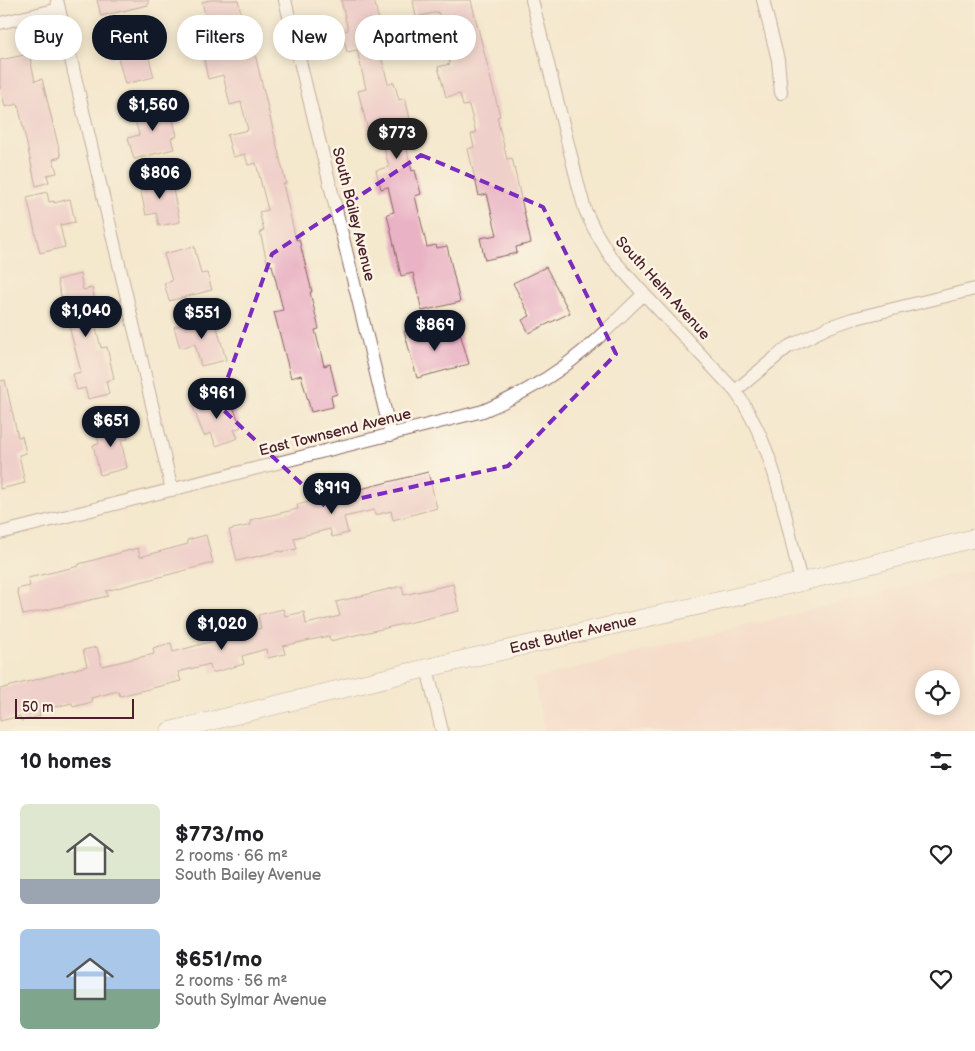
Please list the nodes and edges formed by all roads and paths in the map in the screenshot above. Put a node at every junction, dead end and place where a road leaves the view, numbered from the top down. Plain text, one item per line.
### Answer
1 (285, 0) edge
2 (532, 0) edge
3 (763, 0) edge
4 (58, 4) edge
5 (0, 23) edge
6 (780, 94) dead end
7 (975, 289) edge
8 (644, 294) junction
9 (736, 391) junction
10 (391, 435) junction
11 (172, 490) junction
12 (0, 533) edge
13 (975, 538) edge
14 (801, 582) junction
15 (427, 668) junction
16 (170, 731) edge
17 (442, 731) edge

1 - 10 street, South Bailey Avenue
2 - 8 street, South Helm Avenue
3 - 6 street
4 - 5 street
4 - 11 street
7 - 9 street
8 - 9 street, South Helm Avenue
8 - 10 street, East Townsend Avenue
9 - 14 street, South Helm Avenue
10 - 11 street, East Townsend Avenue
11 - 12 street, East Townsend Avenue
13 - 14 street, East Butler Avenue
14 - 15 street, East Butler Avenue
15 - 16 street, East Butler Avenue
15 - 17 street

